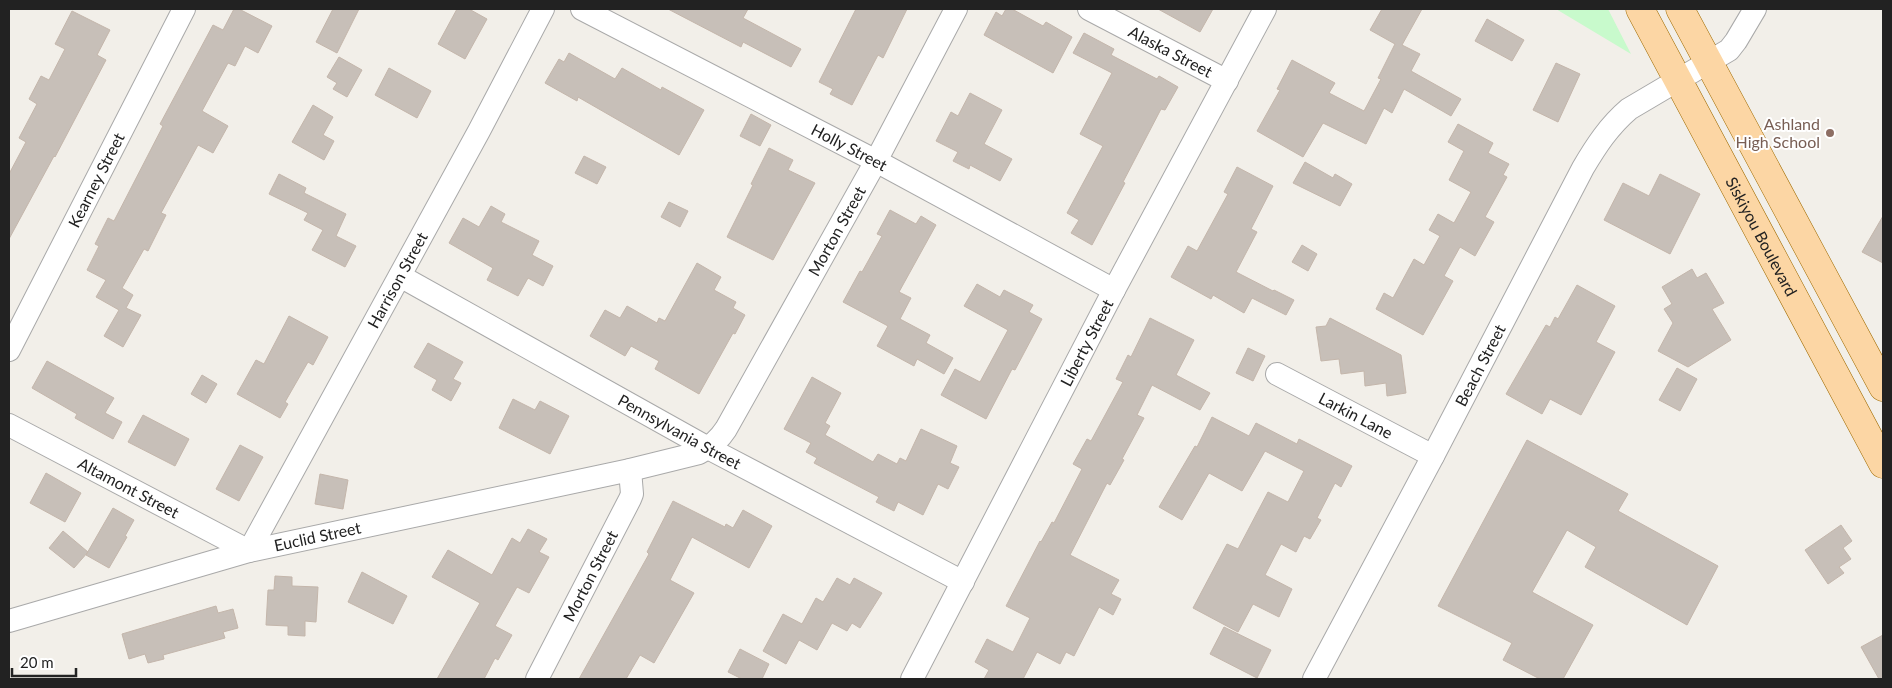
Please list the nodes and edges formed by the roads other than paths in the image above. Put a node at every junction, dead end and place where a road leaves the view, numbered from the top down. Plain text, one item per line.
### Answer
1 (184, 9) edge
2 (543, 9) edge
3 (582, 9) edge
4 (956, 9) edge
5 (1089, 9) edge
6 (1265, 9) edge
7 (1640, 9) edge
8 (1680, 9) edge
9 (1755, 9) edge
10 (1710, 63) junction
11 (1227, 81) junction
12 (1679, 81) junction
13 (876, 161) junction
14 (400, 276) junction
15 (1114, 290) junction
16 (9, 350) edge
17 (1278, 374) dead end
18 (1883, 387) edge
19 (9, 425) edge
20 (708, 448) junction
21 (1433, 456) junction
22 (1883, 464) edge
23 (630, 470) junction
24 (249, 551) junction
25 (963, 582) junction
26 (9, 621) edge
27 (537, 679) edge
28 (912, 679) edge
29 (1314, 679) edge

1 - 16 street, Kearney Street
2 - 14 street, Harrison Street
3 - 13 street, Holly Street
4 - 13 street, Morton Street
5 - 11 street, Alaska Street
6 - 11 street, Liberty Street
7 - 12 main road, Siskiyou Boulevard
8 - 10 main road
9 - 10 street, Beach Street
10 - 12 street, Beach Street
10 - 18 main road
11 - 15 street, Liberty Street
12 - 21 street, Beach Street
12 - 22 main road, Siskiyou Boulevard
13 - 15 street, Holly Street
13 - 20 street, Morton Street
14 - 20 street, Pennsylvania Street
14 - 24 street, Harrison Street
15 - 25 street, Liberty Street
17 - 21 street, Larkin Lane
19 - 24 street, Altamont Street
20 - 23 street, Euclid Street
20 - 25 street, Pennsylvania Street
21 - 29 street, Beach Street
23 - 24 street, Euclid Street
23 - 27 street, Morton Street
24 - 26 street, Euclid Street
25 - 28 street, Liberty Street

